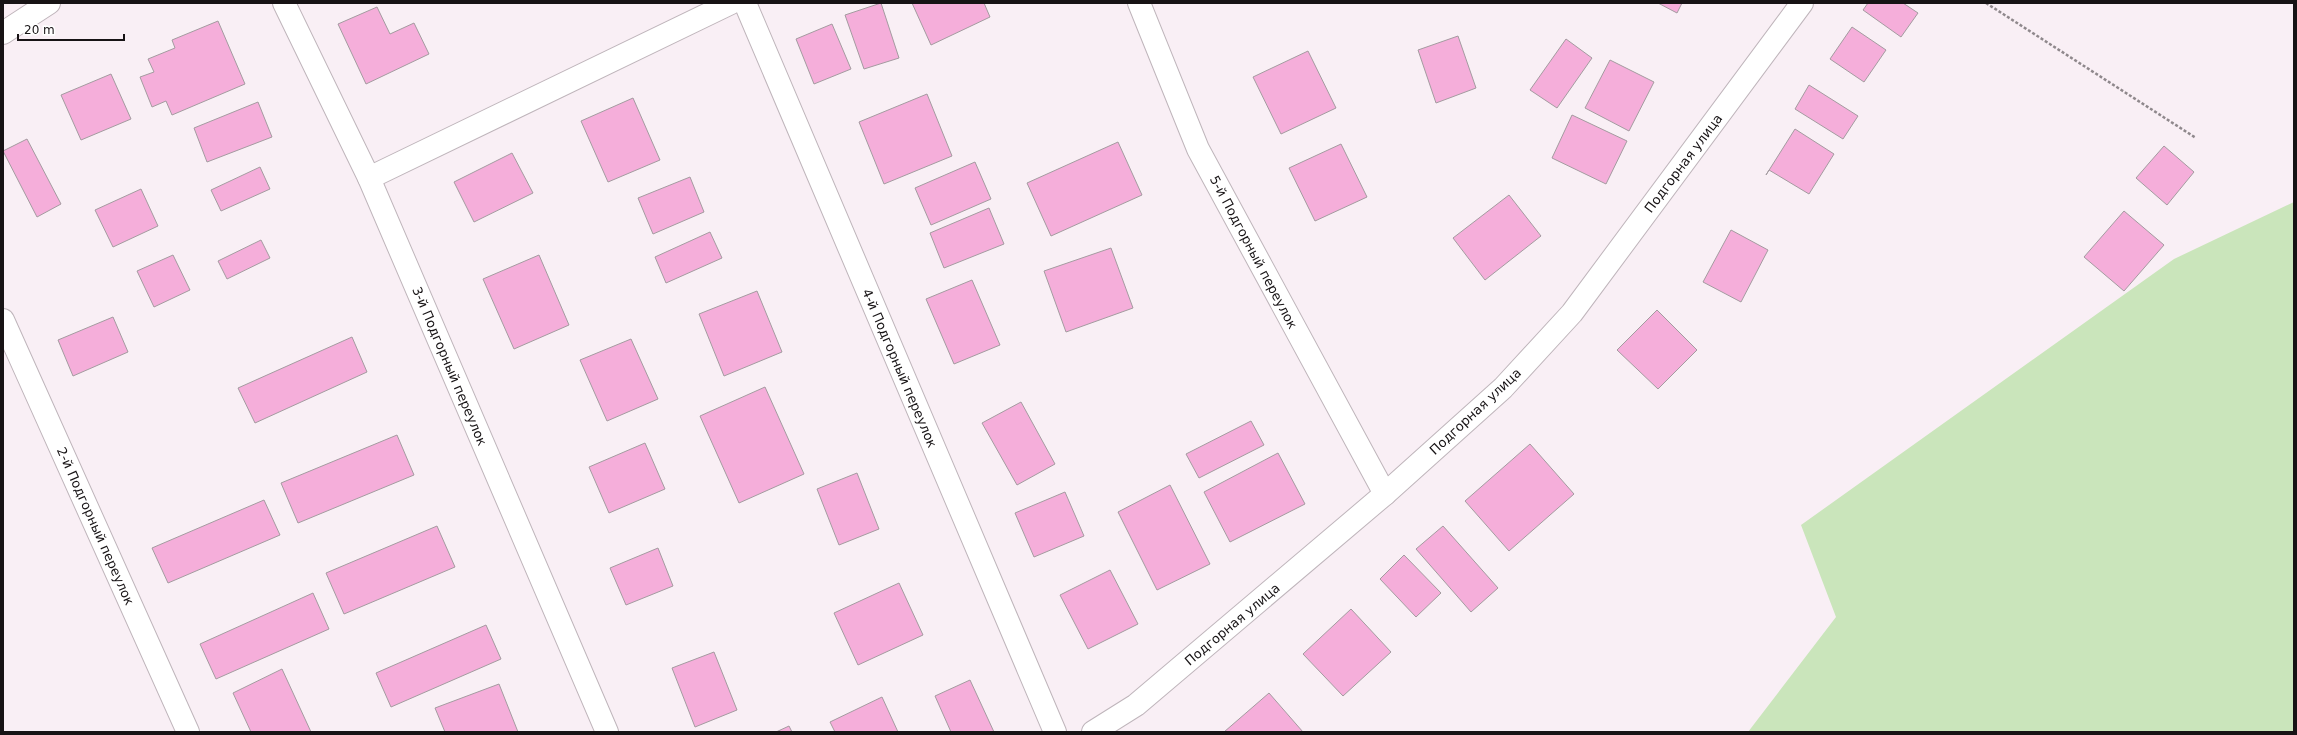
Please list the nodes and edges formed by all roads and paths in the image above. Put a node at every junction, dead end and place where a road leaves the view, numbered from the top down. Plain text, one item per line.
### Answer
1 (50, 3) edge
2 (284, 3) edge
3 (731, 3) edge
4 (745, 3) edge
5 (1139, 3) edge
6 (1802, 3) edge
7 (1986, 3) edge
8 (3, 33) edge
9 (2196, 138) dead end
10 (369, 178) junction
11 (3, 320) edge
12 (1384, 494) junction
13 (188, 732) edge
14 (607, 732) edge
15 (1055, 732) edge
16 (1093, 732) edge

1 - 8 street
2 - 10 street, 3-й Подгорный переулок
3 - 10 street
4 - 15 street, 4-й Подгорный переулок
5 - 12 street, 5-й Подгорный переулок
6 - 12 street, Подгорная улица
7 - 9 path
10 - 14 street, 3-й Подгорный переулок
11 - 13 street, 2-й Подгорный переулок
12 - 16 street, Подгорная улица

